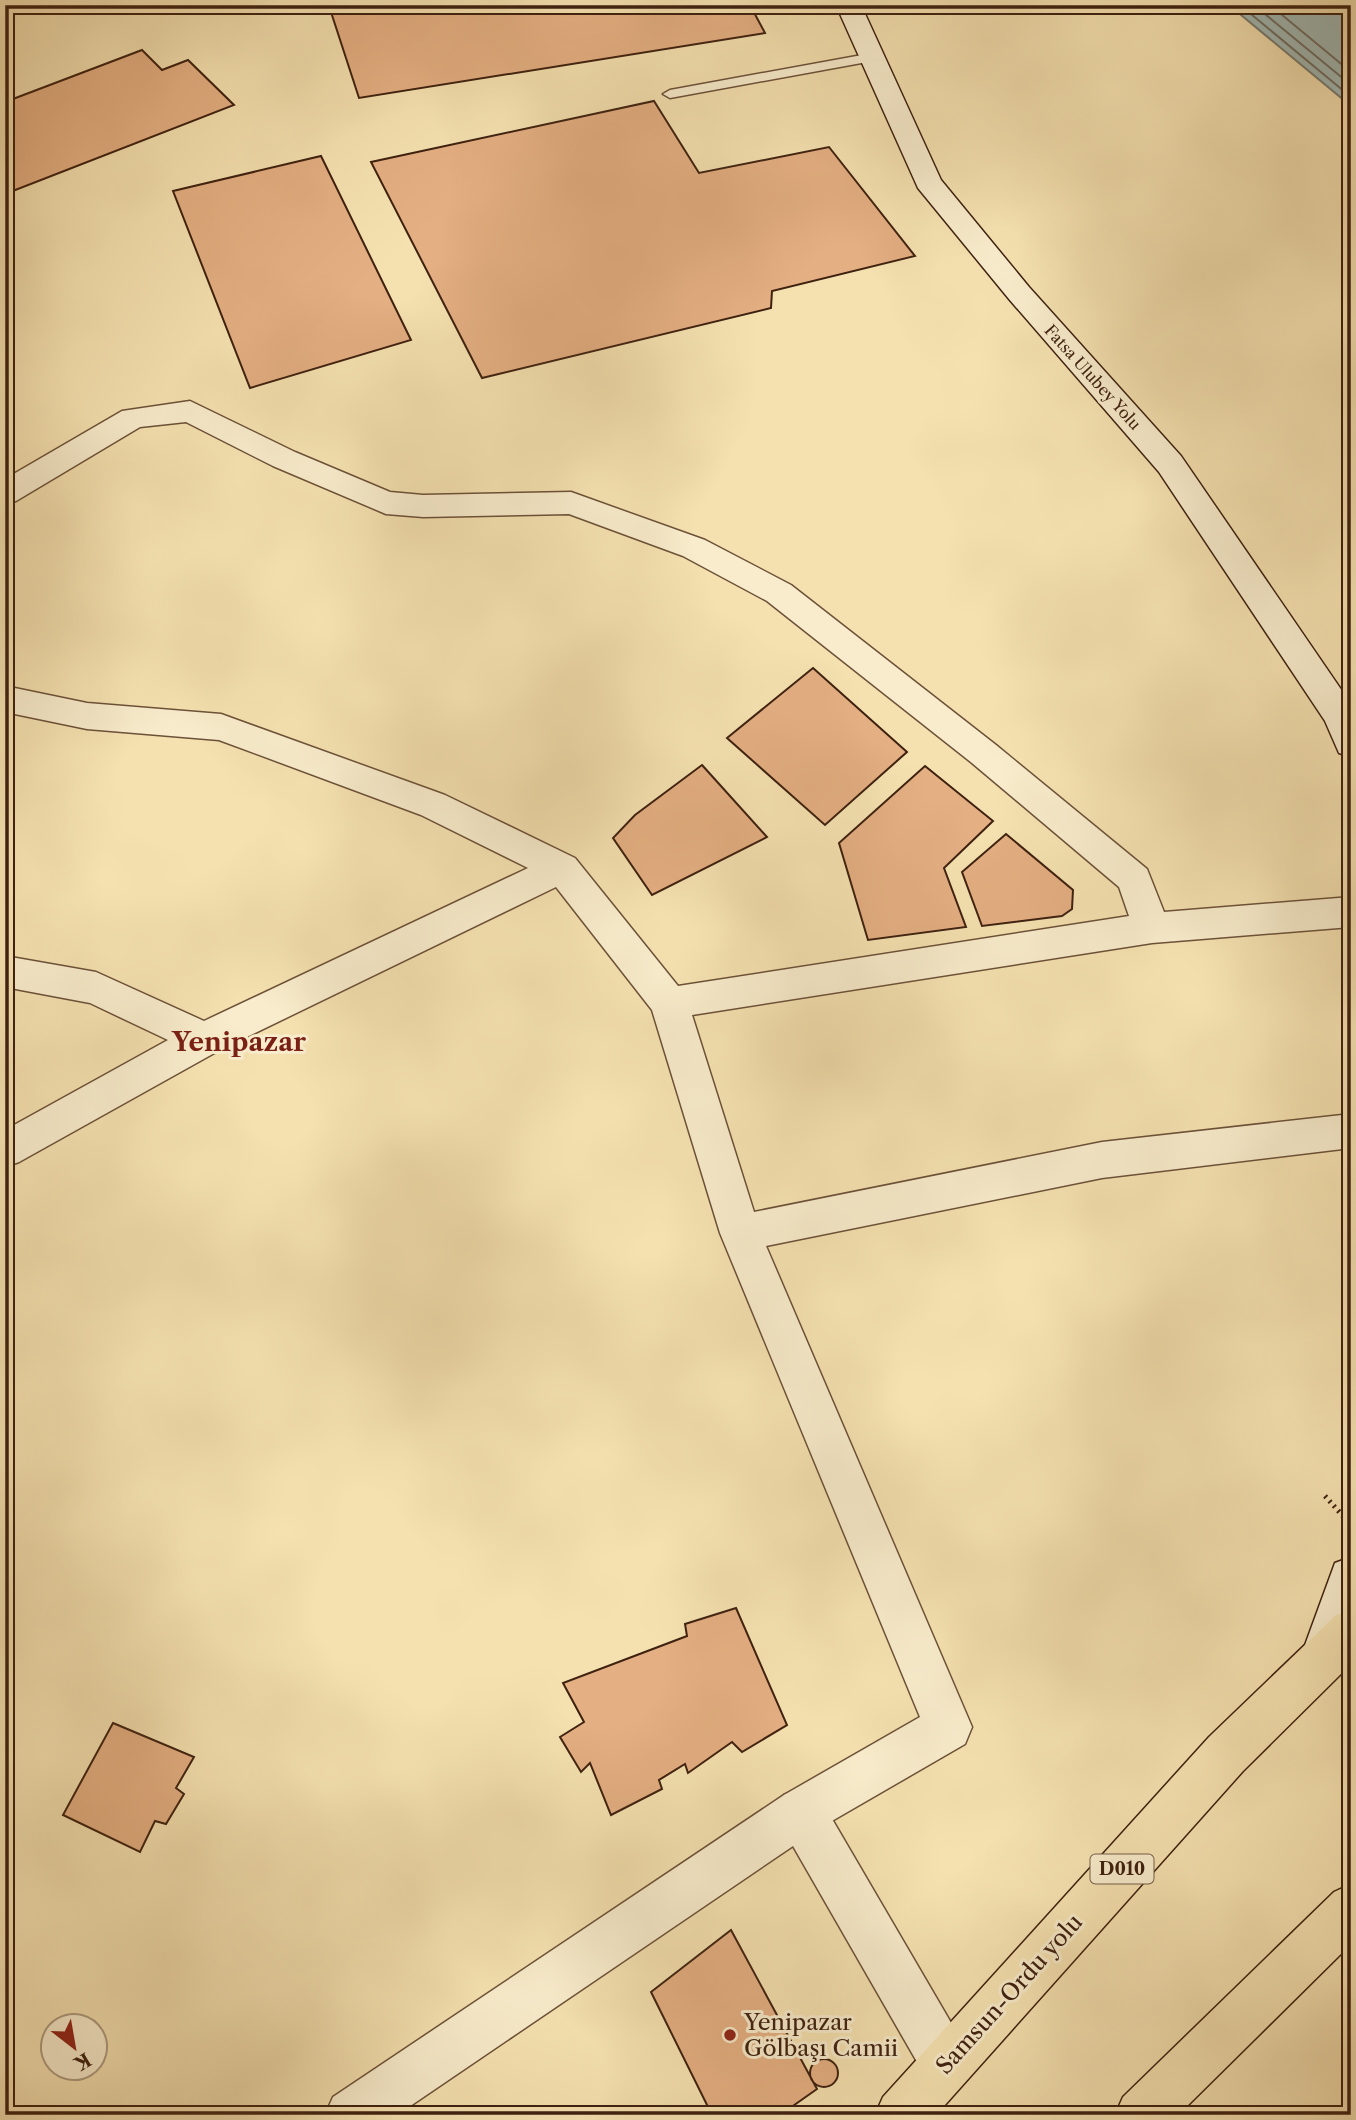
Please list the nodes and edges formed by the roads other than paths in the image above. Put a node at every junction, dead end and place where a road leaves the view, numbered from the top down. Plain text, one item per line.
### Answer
1 (848, 5) edge
2 (873, 57) junction
3 (670, 94) dead end
4 (5, 493) edge
5 (5, 699) edge
6 (1351, 744) edge
7 (562, 867) junction
8 (1351, 912) edge
9 (1152, 928) junction
10 (5, 971) edge
11 (669, 1003) junction
12 (204, 1039) junction
13 (1351, 1131) edge
14 (5, 1150) edge
15 (740, 1233) junction
16 (1351, 1579) edge
17 (1338, 1644) edge
18 (801, 1812) junction
19 (1351, 1909) edge
20 (946, 2063) junction
21 (352, 2115) edge
22 (901, 2115) edge
23 (1141, 2115) edge

1 - 2 street, Fatsa Ulubey Yolu
2 - 3 lane
2 - 6 street, Fatsa Ulubey Yolu
4 - 9 street
5 - 7 street
7 - 11 street
7 - 12 street
8 - 9 street
9 - 11 street
10 - 12 street
11 - 15 street
12 - 14 street
13 - 15 street
15 - 18 street
16 - 17 street
17 - 20 highway, Samsun-Ordu yolu / D010
18 - 20 street
18 - 21 street
19 - 23 highway
20 - 22 highway, Samsun-Ordu yolu / D010

